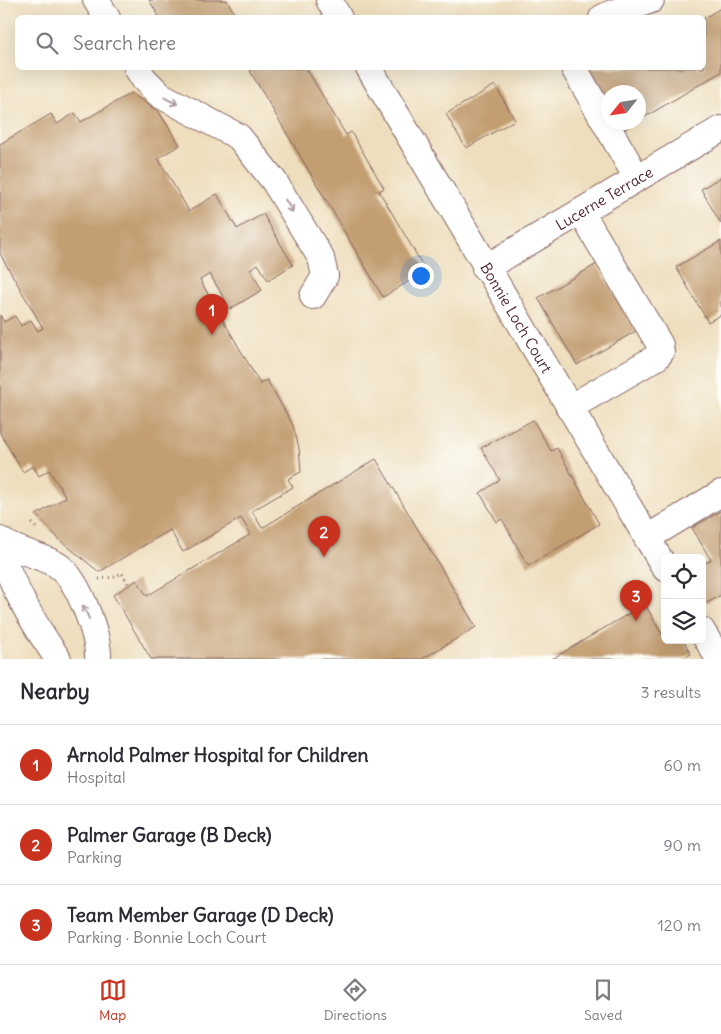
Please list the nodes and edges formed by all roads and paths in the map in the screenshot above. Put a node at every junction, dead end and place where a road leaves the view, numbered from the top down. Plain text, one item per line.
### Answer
1 (96, 0) edge
2 (329, 0) edge
3 (651, 0) edge
4 (105, 15) edge
5 (337, 15) edge
6 (606, 15) edge
7 (138, 70) edge
8 (369, 70) edge
9 (575, 70) edge
10 (721, 129) edge
11 (637, 178) junction
12 (581, 212) junction
13 (485, 268) junction
14 (313, 296) dead end
15 (569, 408) junction
16 (721, 492) edge
17 (647, 538) junction
18 (0, 540) edge
19 (0, 550) edge
20 (661, 561) edge
21 (98, 578) dead end
22 (129, 585) dead end
23 (706, 638) edge
24 (58, 659) edge
25 (98, 659) edge
26 (719, 659) edge

1 - 4 street
2 - 5 street
3 - 6 street
7 -> 14 street
8 - 13 street, Bonnie Loch Court
9 - 11 street
10 - 11 street, Lucerne Terrace
11 - 12 street, Lucerne Terrace
12 - 13 street, Lucerne Terrace
12 - 15 street
13 - 15 street, Bonnie Loch Court
15 - 17 street, Bonnie Loch Court
16 - 17 street
17 - 20 street, Bonnie Loch Court
25 -> 18 street
19 - 24 street
21 - 22 path
23 - 26 street

